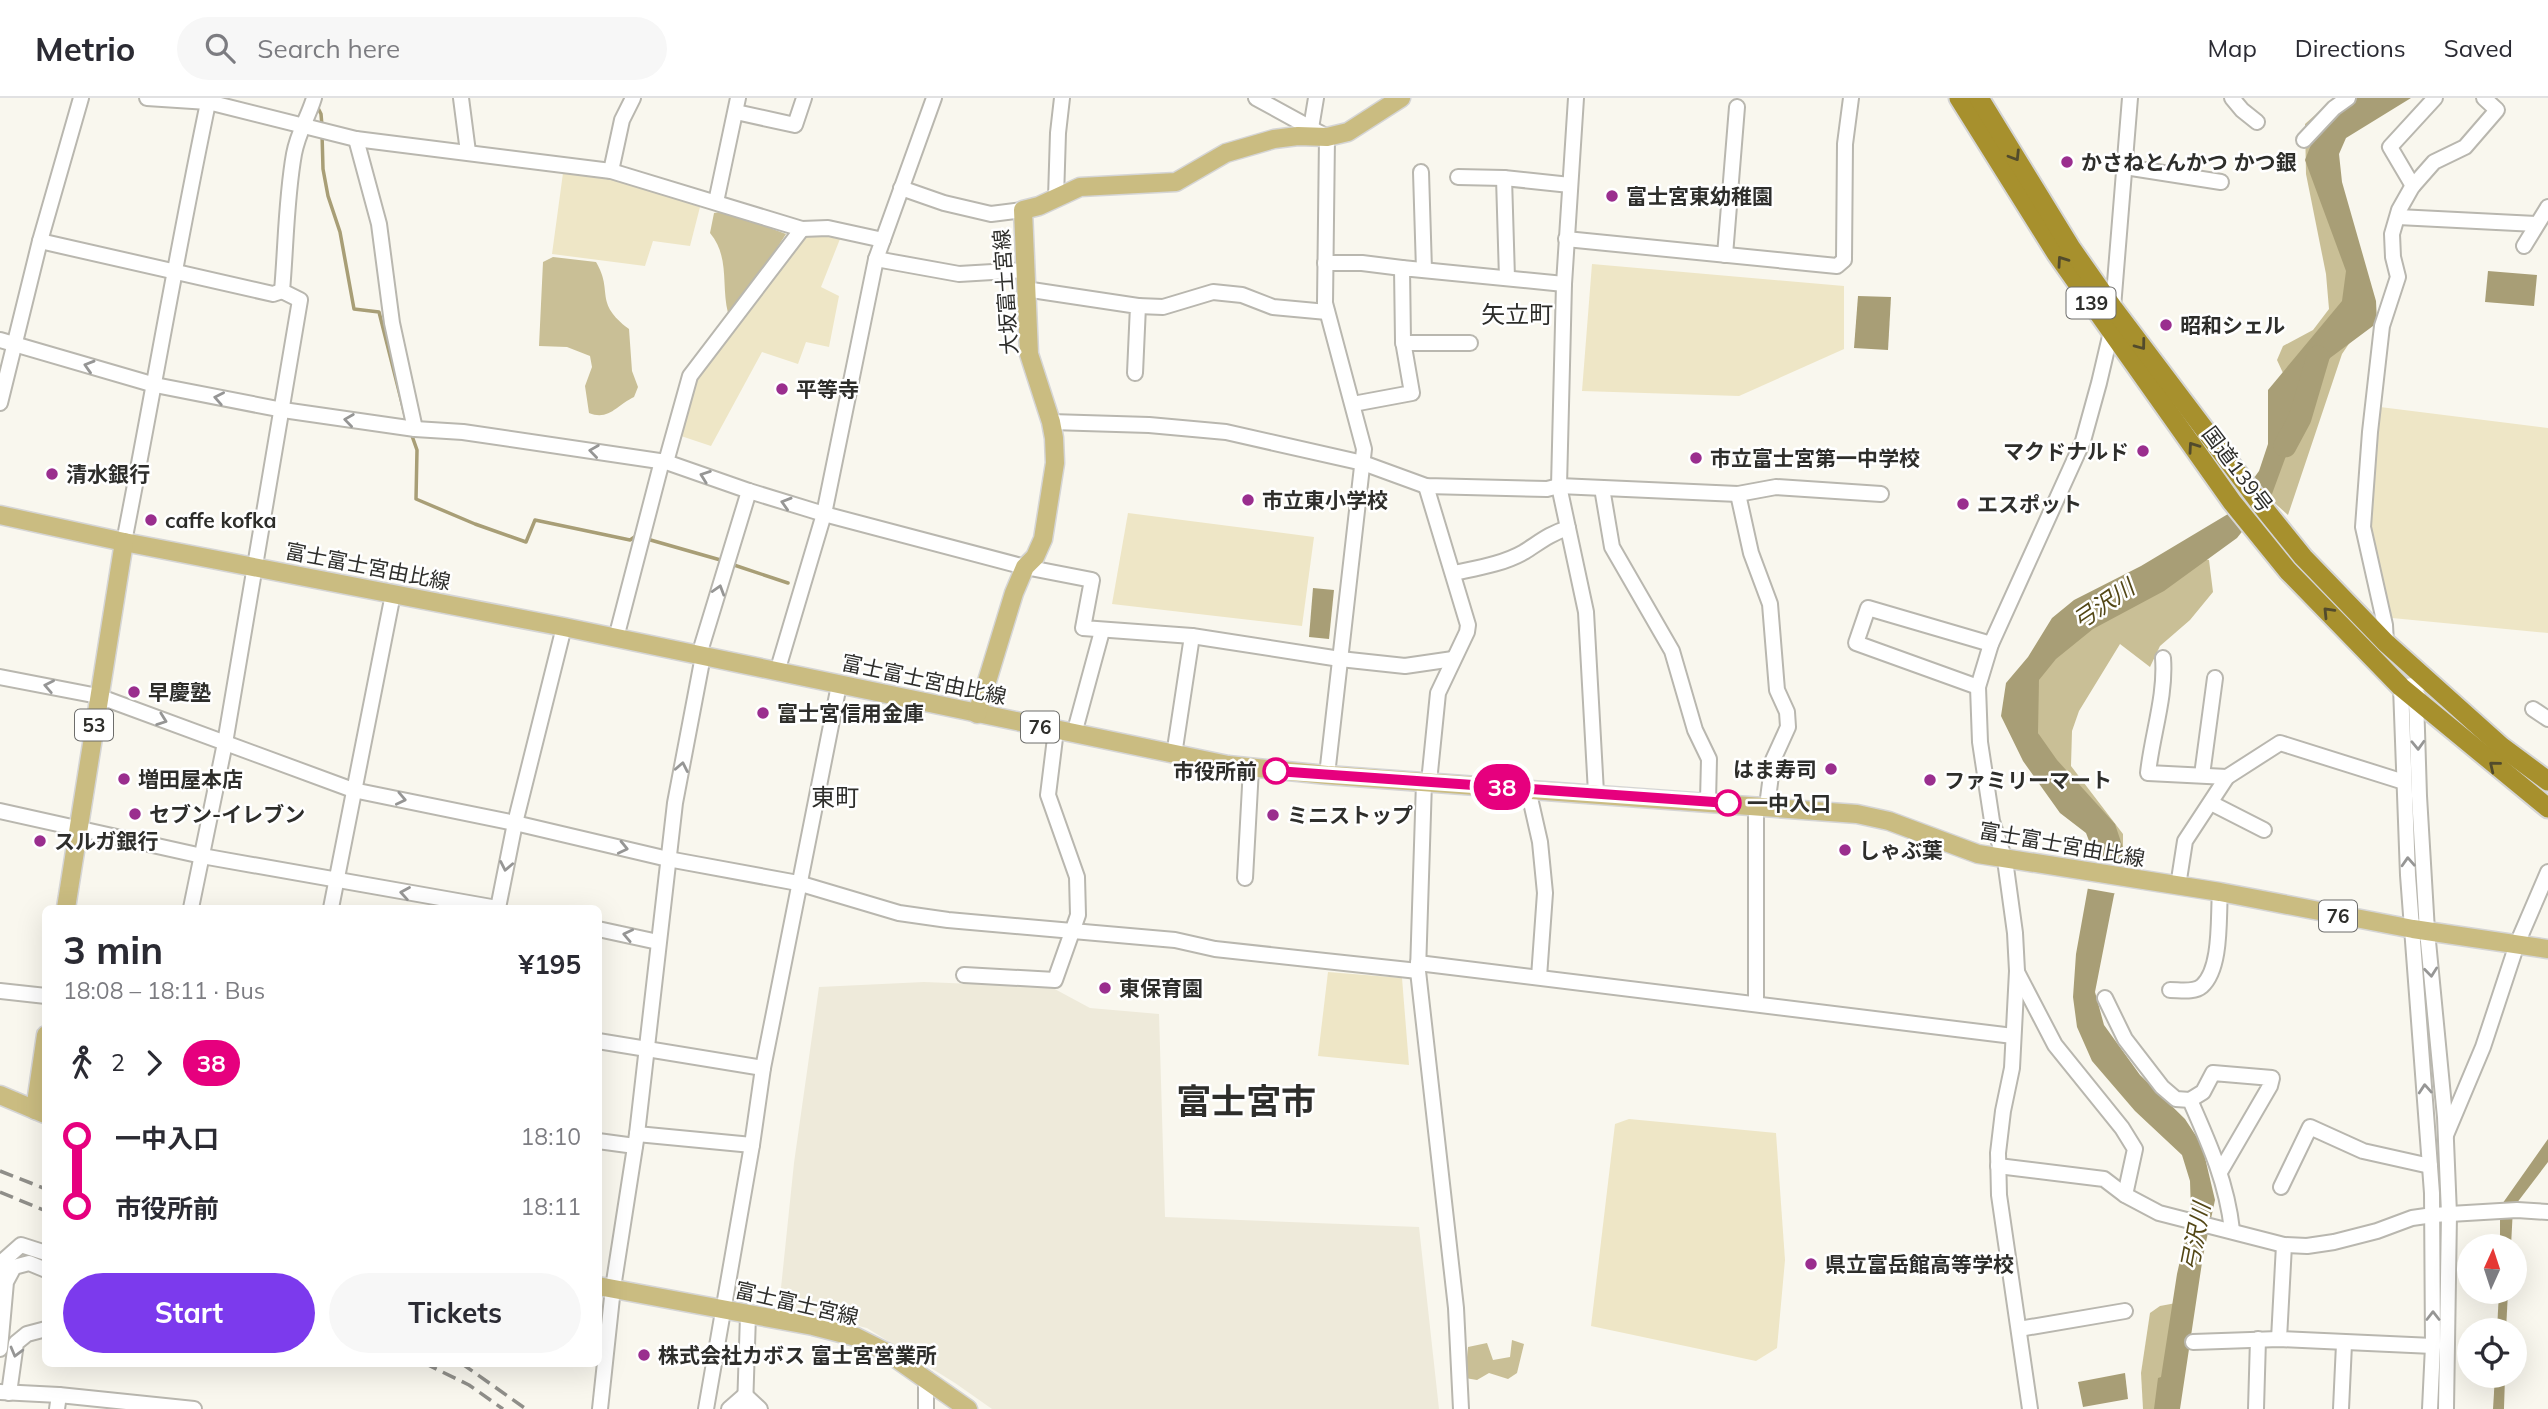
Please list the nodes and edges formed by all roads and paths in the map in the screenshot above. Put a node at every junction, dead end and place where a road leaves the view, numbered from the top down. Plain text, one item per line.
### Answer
1 (81, 98) edge
2 (147, 98) edge
3 (314, 98) edge
4 (461, 98) edge
5 (633, 98) edge
6 (804, 98) edge
7 (934, 98) edge
8 (1062, 98) edge
9 (1256, 98) edge
10 (1316, 98) edge
11 (1401, 98) edge
12 (1576, 98) edge
13 (1851, 98) edge
14 (1959, 98) edge
15 (1979, 98) edge
16 (2130, 98) edge
17 (2232, 98) edge
18 (2348, 98) edge
19 (2435, 98) edge
20 (2484, 98) edge
21 (209, 100) edge
22 (737, 105) edge
23 (1737, 107) dead end
24 (2257, 122) dead end
25 (301, 125) junction
26 (1311, 128) junction
27 (1328, 137) junction
28 (356, 139) junction
29 (2304, 140) dead end
30 (468, 152) junction
31 (2124, 167) junction
32 (611, 171) junction
33 (1421, 172) dead end
34 (1458, 177) dead end
35 (1504, 178) junction
36 (2221, 182) dead end
37 (1570, 185) junction
38 (2413, 186) junction
39 (901, 188) junction
40 (1056, 198) junction
41 (716, 202) junction
42 (2548, 206) edge
43 (1023, 210) junction
44 (2398, 217) junction
45 (2536, 224) junction
46 (802, 229) junction
47 (1566, 239) junction
48 (883, 240) junction
49 (40, 241) junction
50 (2524, 246) dead end
51 (1725, 255) junction
52 (876, 259) junction
53 (1325, 263) junction
54 (1402, 268) junction
55 (1026, 270) junction
56 (1424, 270) junction
57 (174, 272) junction
58 (1507, 278) junction
59 (1564, 284) junction
60 (1025, 289) junction
61 (282, 291) junction
62 (1138, 306) junction
63 (2113, 308) junction
64 (1327, 312) junction
65 (2111, 332) junction
66 (7, 342) edge
67 (1403, 343) junction
68 (1470, 343) dead end
69 (1135, 373) dead end
70 (155, 385) junction
71 (0, 403) edge
72 (1353, 404) junction
73 (283, 410) junction
74 (1051, 422) junction
75 (415, 429) junction
76 (664, 462) junction
77 (1363, 463) junction
78 (1426, 486) junction
79 (1559, 486) junction
80 (1602, 488) junction
81 (749, 491) junction
82 (1738, 494) junction
83 (1881, 494) dead end
84 (824, 514) junction
85 (0, 515) edge
86 (1568, 528) junction
87 (124, 542) junction
88 (255, 567) junction
89 (1025, 567) junction
90 (1454, 573) junction
91 (393, 594) junction
92 (564, 627) junction
93 (1102, 631) junction
94 (1192, 636) junction
95 (616, 638) junction
96 (2386, 643) junction
97 (1991, 644) junction
98 (701, 656) junction
99 (2163, 658) dead end
100 (1340, 659) junction
101 (1453, 659) junction
102 (777, 672) junction
103 (0, 677) edge
104 (2215, 678) dead end
105 (2431, 682) junction
106 (839, 685) junction
107 (1978, 687) junction
108 (2409, 693) junction
109 (98, 696) junction
110 (2533, 709) dead end
111 (977, 714) junction
112 (2548, 719) edge
113 (1056, 730) junction
114 (1074, 734) junction
115 (225, 743) junction
116 (1174, 755) junction
117 (1251, 768) junction
118 (1327, 775) junction
119 (2202, 775) junction
120 (2227, 777) junction
121 (2548, 781) edge
122 (1427, 782) junction
123 (2404, 782) junction
124 (353, 789) junction
125 (1528, 789) junction
126 (1596, 793) junction
127 (1708, 801) junction
128 (2211, 803) junction
129 (1761, 805) junction
130 (2548, 808) edge
131 (0, 811) edge
132 (515, 823) junction
133 (80, 828) junction
134 (2264, 830) dead end
135 (202, 856) junction
136 (668, 859) junction
137 (2005, 860) junction
138 (2548, 872) edge
139 (1245, 878) dead end
140 (336, 881) junction
141 (798, 883) junction
142 (2178, 886) junction
143 (2220, 892) junction
144 (67, 905) edge
145 (192, 905) edge
146 (332, 905) edge
147 (479, 905) edge
148 (498, 905) edge
149 (602, 930) edge
150 (2420, 930) junction
151 (1073, 932) junction
152 (658, 942) junction
153 (2517, 944) junction
154 (2548, 949) edge
155 (1418, 967) junction
156 (2017, 971) junction
157 (964, 975) dead end
158 (1539, 977) junction
159 (2170, 990) dead end
160 (0, 991) edge
161 (42, 996) edge
162 (2105, 999) dead end
163 (1756, 1004) junction
164 (2012, 1036) junction
165 (602, 1042) edge
166 (646, 1050) junction
167 (763, 1069) junction
168 (42, 1086) edge
169 (0, 1095) edge
170 (2190, 1100) junction
171 (40, 1112) edge
172 (2445, 1137) junction
173 (636, 1140) junction
174 (602, 1141) edge
175 (752, 1145) junction
176 (1998, 1166) junction
177 (2430, 1166) junction
178 (2220, 1172) junction
179 (2281, 1187) dead end
180 (2125, 1195) junction
181 (2548, 1212) edge
182 (2449, 1214) junction
183 (2433, 1215) junction
184 (2232, 1230) junction
185 (2284, 1245) junction
186 (42, 1252) edge
187 (42, 1268) edge
188 (0, 1280) edge
189 (606, 1287) edge
190 (724, 1309) junction
191 (2125, 1311) dead end
192 (748, 1315) junction
193 (2019, 1329) junction
194 (42, 1330) edge
195 (2258, 1339) junction
196 (2279, 1339) junction
197 (2193, 1342) dead end
198 (2344, 1343) junction
199 (2433, 1346) junction
200 (0, 1349) edge
201 (926, 1378) junction
202 (4, 1392) edge
203 (58, 1402) edge
204 (745, 1402) edge
205 (194, 1409) edge
206 (600, 1409) edge
207 (706, 1409) edge
208 (729, 1409) edge
209 (761, 1409) edge
210 (926, 1409) edge
211 (968, 1409) edge
212 (1461, 1409) edge
213 (2030, 1409) edge
214 (2256, 1409) edge
215 (2341, 1409) edge
216 (2430, 1409) edge
217 (2446, 1409) edge

1 - 49 street
2 - 21 street
3 - 25 street
4 - 30 street
5 - 32 street
6 - 22 street
7 - 39 street
8 - 40 street
9 - 26 street
10 - 26 street
11 - 27 main road, 大坂富士宮線
12 - 37 street
13 - 51 street
65 -> 14 highway, 国道139号 / 139
15 -> 63 highway, 国道139号 / 139
16 - 31 street
17 - 24 street
18 - 29 street
19 - 38 street
20 - 38 street
21 - 25 street
21 - 57 street
22 - 41 street
23 - 51 street
25 - 28 street
25 - 61 street
26 - 27 street
27 - 40 main road, 大坂富士宮線
27 - 53 street
28 - 30 street
28 - 75 street
30 - 32 street
31 - 36 street
31 - 63 street
32 - 41 street
33 - 56 street
34 - 35 street
35 - 37 street
35 - 58 street
37 - 47 street
38 - 44 street
39 - 43 street
39 - 48 street
40 - 43 main road, 大坂富士宮線
41 - 46 street
42 - 45 street
43 - 55 main road, 大坂富士宮線
44 - 45 street
44 - 96 street
45 - 50 street
46 - 48 street
46 - 76 street
47 - 51 street
47 - 59 street
48 - 52 street
49 - 57 street
49 - 66 street
52 - 55 street
52 - 84 street
53 - 54 street
53 - 64 street
54 - 56 street
54 - 67 street
55 - 60 main road, 大坂富士宮線
56 - 58 street
57 - 61 street
57 - 70 street
58 - 59 street
59 - 79 street
60 - 62 street
60 - 74 main road, 大坂富士宮線
61 - 73 street
62 - 64 street
62 - 69 street
63 - 65 street
63 -> 96 highway, 国道139号 / 139
64 - 72 street
65 - 97 street
108 -> 65 highway, 国道139号 / 139
70 -> 66 street
66 - 71 street
67 - 68 street
67 - 72 street
73 -> 70 street
70 - 87 street
72 - 77 street
75 -> 73 street
73 - 88 street
74 - 77 street
74 - 89 main road, 大坂富士宮線
76 -> 75 street
81 -> 76 street
76 - 95 street
77 - 78 street
77 - 100 street
78 - 79 street
78 - 90 street
79 - 80 street
79 - 86 street
80 - 82 street
80 - 127 street
84 -> 81 street
98 -> 81 street
82 - 83 street
82 - 129 street
84 - 89 street
84 - 102 street
85 - 87 main road, 富士富士宮由比線 / 76
86 - 90 street
86 - 126 street
87 - 88 main road, 富士富士宮由比線 / 76
87 - 109 main road, 53
88 - 91 main road, 富士富士宮由比線 / 76
88 - 115 street
89 - 93 street
89 - 111 main road, 大坂富士宮線
90 - 101 street
91 - 92 main road, 富士富士宮由比線 / 76
91 - 124 street
92 - 95 main road, 富士富士宮由比線 / 76
92 - 132 street
93 - 94 street
93 - 114 street
94 - 100 street
94 - 116 street
95 - 98 main road, 富士富士宮由比線 / 76
96 - 105 highway, 国道139号 / 139
97 - 107 street
97 - 107 street
98 - 102 main road, 富士富士宮由比線 / 76
136 -> 98 street
99 - 119 street
100 - 101 street
100 - 118 street
101 - 122 street
102 - 106 main road, 富士富士宮由比線 / 76
109 -> 103 street
104 - 119 street
105 - 108 street
105 - 121 highway, 国道139号 / 139
106 - 111 main road, 富士富士宮由比線 / 76
106 - 141 street
107 - 137 street
108 - 123 street
130 -> 108 highway, 国道139号 / 139
108 -> 150 street
109 -> 115 street
109 - 133 main road, 53
110 - 112 street
111 - 113 main road, 富士富士宮由比線 / 76
113 - 114 main road, 富士富士宮由比線 / 76
113 - 151 street
114 - 116 main road, 富士富士宮由比線 / 76
115 - 124 street
115 - 135 street
116 - 117 main road, 富士富士宮由比線 / 76
117 - 118 main road, 富士富士宮由比線 / 76
117 - 139 street
118 - 122 main road, 富士富士宮由比線 / 76
119 - 120 street
120 - 123 street
120 - 128 street
122 - 125 main road, 富士富士宮由比線 / 76
122 - 155 street
150 -> 123 street
124 -> 132 street
124 - 140 street
125 - 126 main road, 富士富士宮由比線 / 76
125 - 158 street
126 - 127 main road, 富士富士宮由比線 / 76
127 - 129 main road, 富士富士宮由比線 / 76
128 - 134 street
128 - 142 street
129 - 137 main road, 富士富士宮由比線 / 76
129 - 163 street
131 - 133 street
132 -> 136 street
132 -> 148 street
133 - 135 street
133 - 144 main road, 53
135 - 140 street
135 - 145 street
136 - 141 street
136 - 152 street
137 - 142 main road, 富士富士宮由比線 / 76
137 - 156 street
138 - 153 street
140 - 146 street
147 -> 140 street
141 - 151 street
141 - 167 street
142 - 143 main road, 富士富士宮由比線 / 76
143 - 150 main road, 富士富士宮由比線 / 76
143 - 159 street
152 -> 149 street
150 - 153 main road, 富士富士宮由比線 / 76
150 -> 172 street
177 -> 150 street
151 - 155 street
151 - 157 street
152 - 166 street
153 - 154 main road, 富士富士宮由比線 / 76
153 - 172 street
155 - 158 street
155 - 212 street
156 - 164 street
156 - 180 street
158 - 163 street
160 - 161 street
162 - 170 street
163 - 164 street
164 - 176 street
165 - 166 street
166 - 167 street
166 - 173 street
167 - 175 street
168 - 171 main road
169 - 171 main road
170 - 178 street
170 - 178 street
172 - 182 street
173 - 174 street
173 - 175 street
173 - 189 street
175 - 190 street
176 - 180 street
176 - 193 street
177 - 179 street
177 - 183 street
178 - 184 street
180 - 184 street
181 - 182 street
182 - 183 street
182 - 217 street
183 - 185 street
199 -> 183 street
184 - 185 street
185 - 196 street
186 - 188 street
187 - 200 street
189 - 190 main road, 富士富士宮線
189 - 206 street
190 - 192 main road, 富士富士宮線
190 - 207 street
191 - 193 street
192 - 201 main road, 富士富士宮線
192 - 204 street
193 - 213 street
194 -> 202 street
195 - 196 street
195 - 197 street
195 - 214 street
196 - 198 street
198 - 199 street
198 - 215 street
199 - 216 street
201 - 210 street
201 - 211 main road, 富士富士宮線
202 - 203 street
203 - 205 street
204 - 208 street
204 - 209 street

